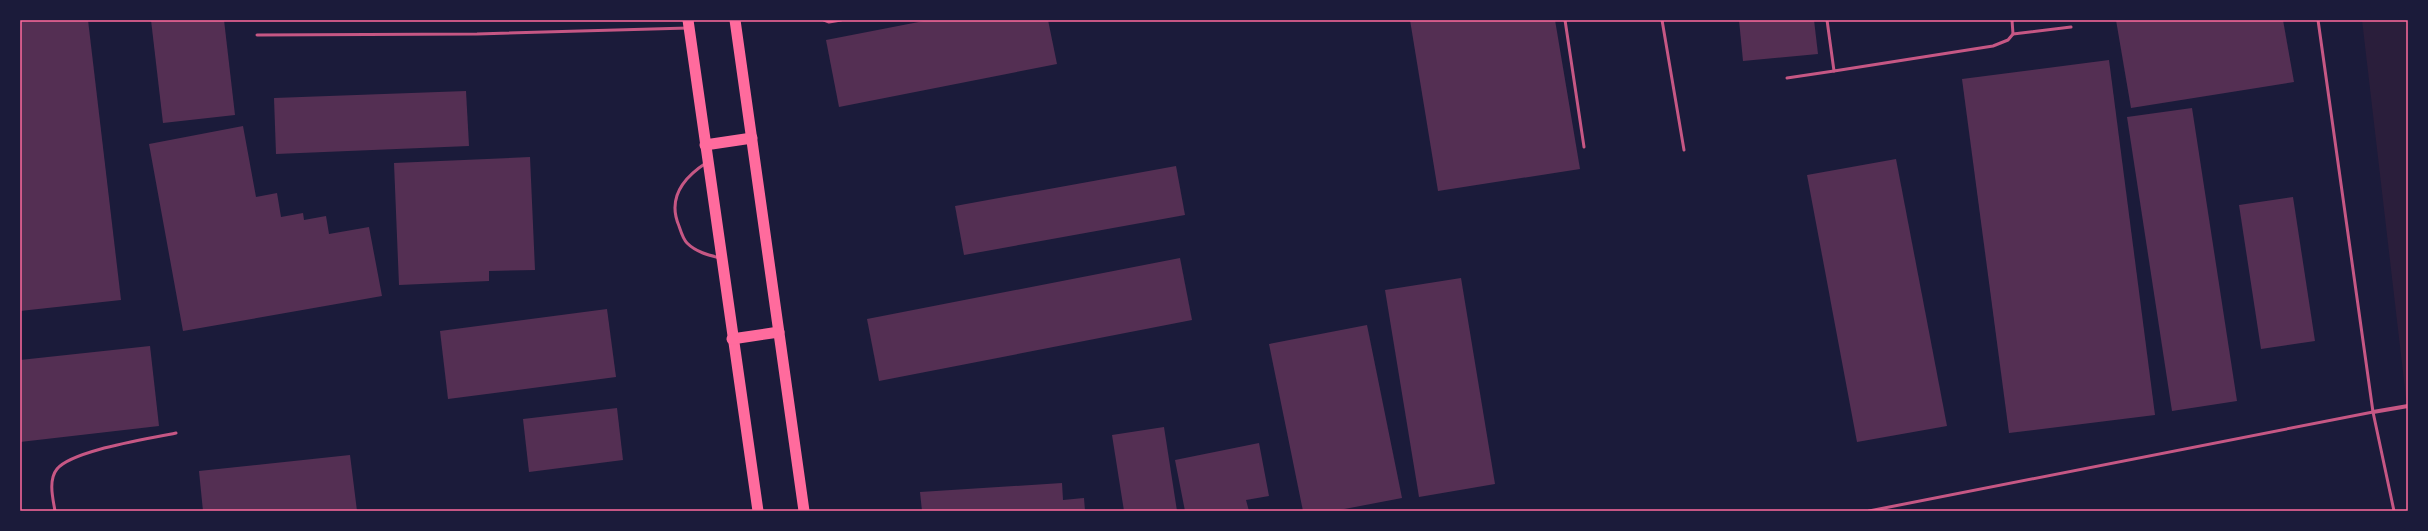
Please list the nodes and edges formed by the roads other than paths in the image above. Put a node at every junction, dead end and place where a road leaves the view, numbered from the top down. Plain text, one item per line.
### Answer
1 (735, 20) edge
2 (824, 20) edge
3 (841, 20) edge
4 (1565, 20) edge
5 (1662, 20) edge
6 (1827, 20) edge
7 (2012, 20) edge
8 (2318, 20) edge
9 (689, 24) edge
10 (2071, 28) dead end
11 (2013, 34) junction
12 (257, 35) dead end
13 (1834, 71) junction
14 (1787, 78) dead end
15 (752, 138) junction
16 (705, 145) junction
17 (1584, 147) dead end
18 (1684, 150) dead end
19 (708, 162) junction
20 (721, 258) junction
21 (779, 332) junction
22 (732, 339) junction
23 (2408, 406) edge
24 (2373, 412) junction
25 (176, 433) dead end
26 (56, 511) edge
27 (758, 511) edge
28 (804, 511) edge
29 (1869, 511) edge
30 (2394, 511) edge

1 - 15 highway
2 - 3 lane
4 - 17 lane
5 - 18 lane
6 - 13 lane
7 - 11 lane
8 - 24 lane
9 - 12 lane
9 - 16 highway
10 - 11 lane
11 - 13 lane
13 - 14 lane
15 - 16 highway
15 - 21 highway
16 - 19 highway
19 - 20 highway
19 - 20 lane
20 - 22 highway
21 - 22 highway
21 - 28 highway
22 - 27 highway
23 - 24 street
24 - 29 lane
24 - 30 lane
25 - 26 lane

